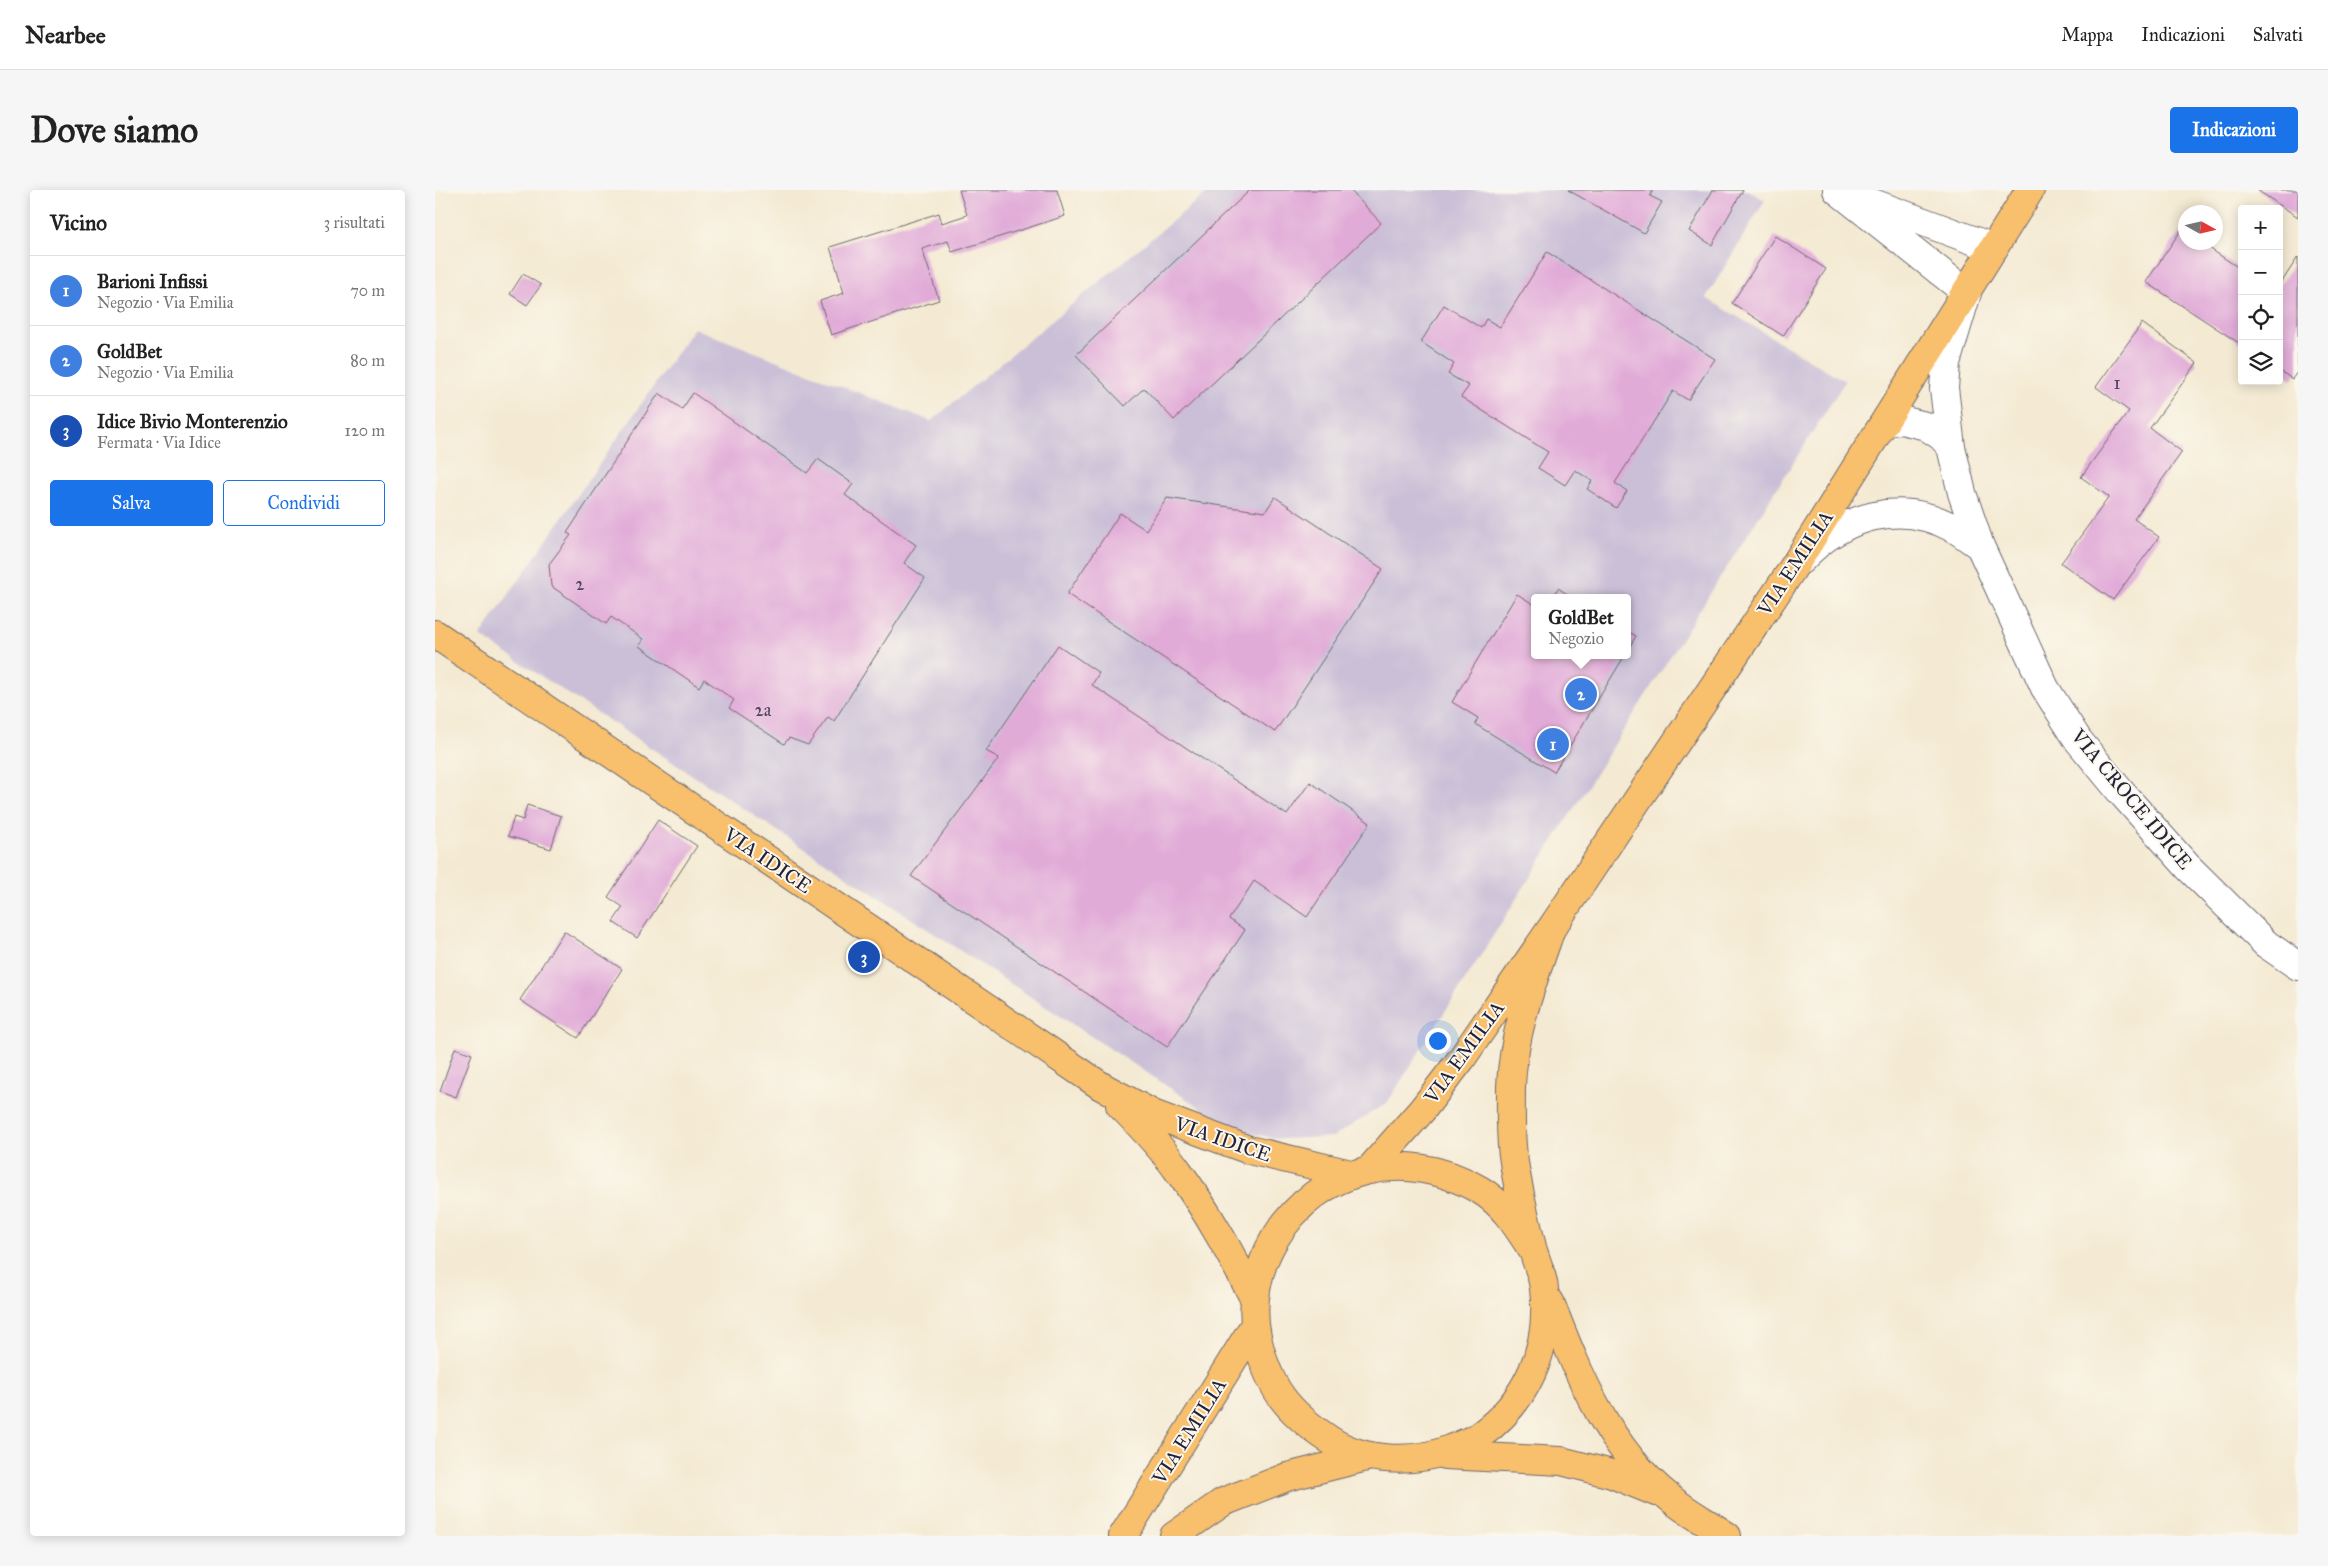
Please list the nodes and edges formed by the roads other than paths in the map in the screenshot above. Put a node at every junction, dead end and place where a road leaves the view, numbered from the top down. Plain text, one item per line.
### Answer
1 (1837, 190) edge
2 (2030, 190) edge
3 (1994, 248) junction
4 (1967, 294) junction
5 (1886, 422) junction
6 (1951, 447) junction
7 (1980, 546) junction
8 (1791, 571) junction
9 (435, 634) edge
10 (1551, 929) junction
11 (2298, 966) edge
12 (1101, 1086) junction
13 (1360, 1171) junction
14 (1533, 1251) junction
15 (1545, 1288) junction
16 (1254, 1298) junction
17 (1255, 1326) junction
18 (1438, 1454) junction
19 (1371, 1456) junction
20 (1669, 1497) junction
21 (1123, 1536) edge
22 (1173, 1536) edge
23 (1727, 1536) edge

1 - 3 street
1 - 4 street
2 - 3 main road, VIA EMILIA
3 - 4 main road, VIA EMILIA
4 - 5 main road, VIA EMILIA
4 - 6 street, VIA CROCE IDICE
5 - 6 street
5 - 8 main road, VIA EMILIA
6 - 7 street, VIA CROCE IDICE
7 - 8 street
7 - 11 street, VIA CROCE IDICE
8 - 10 main road, VIA EMILIA
9 - 12 main road, VIA IDICE
10 - 13 main road, VIA EMILIA
10 - 14 main road, VIA EMILIA
12 - 13 main road, VIA IDICE
12 - 16 main road, VIA IDICE
13 - 14 main road, VIA EMILIA
13 - 16 main road, VIA EMILIA
14 - 15 main road, VIA EMILIA
15 - 18 main road, VIA EMILIA
15 - 20 main road
16 - 17 main road, VIA EMILIA
17 - 19 main road, VIA EMILIA
17 - 21 main road, VIA EMILIA
18 - 19 main road, VIA EMILIA
18 - 20 main road
19 - 22 main road, VIA EMILIA
20 - 23 main road

